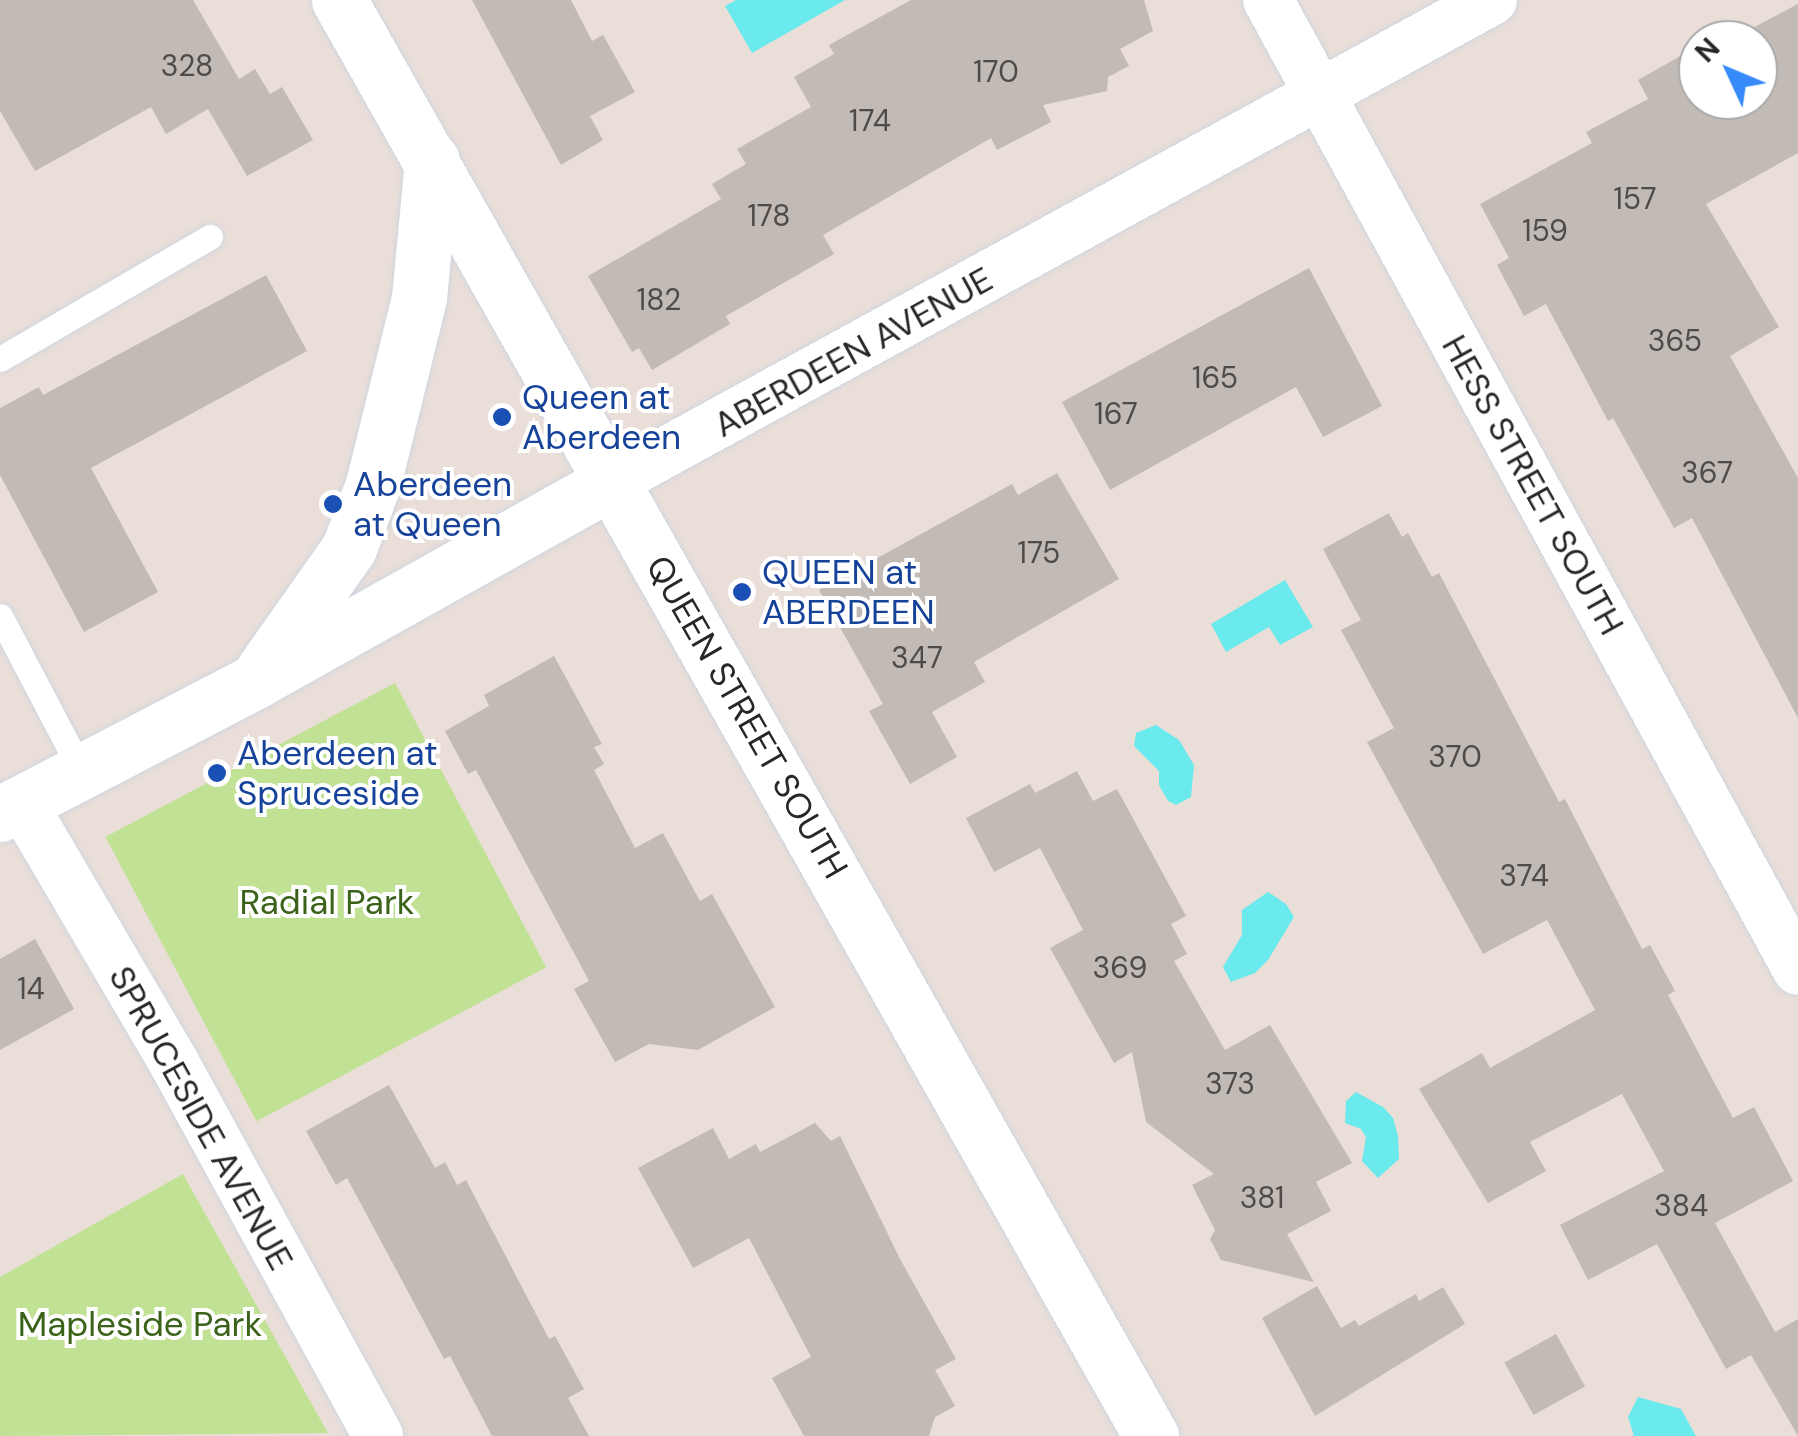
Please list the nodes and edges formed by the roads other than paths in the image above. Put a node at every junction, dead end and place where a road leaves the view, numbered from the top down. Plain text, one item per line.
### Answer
1 (339, 0) edge
2 (1268, 0) edge
3 (1492, 0) edge
4 (1320, 93) junction
5 (432, 161) junction
6 (210, 237) dead end
7 (0, 358) edge
8 (613, 481) junction
9 (0, 616) edge
10 (255, 681) junction
11 (81, 770) junction
12 (11, 808) edge
13 (1798, 970) edge
14 (378, 1436) edge
15 (1152, 1436) edge

1 - 5 main road, QUEEN STREET SOUTH
2 - 4 street, HESS STREET SOUTH
3 - 4 street, ABERDEEN AVENUE
4 - 8 street, ABERDEEN AVENUE
4 - 13 street, HESS STREET SOUTH
5 - 8 main road, QUEEN STREET SOUTH
5 - 10 main road
6 - 7 lane
8 - 10 main road, ABERDEEN AVENUE
8 - 15 main road, QUEEN STREET SOUTH
9 - 11 lane
10 - 11 main road, ABERDEEN AVENUE
11 - 12 main road, ABERDEEN AVENUE
12 - 14 street, SPRUCESIDE AVENUE

